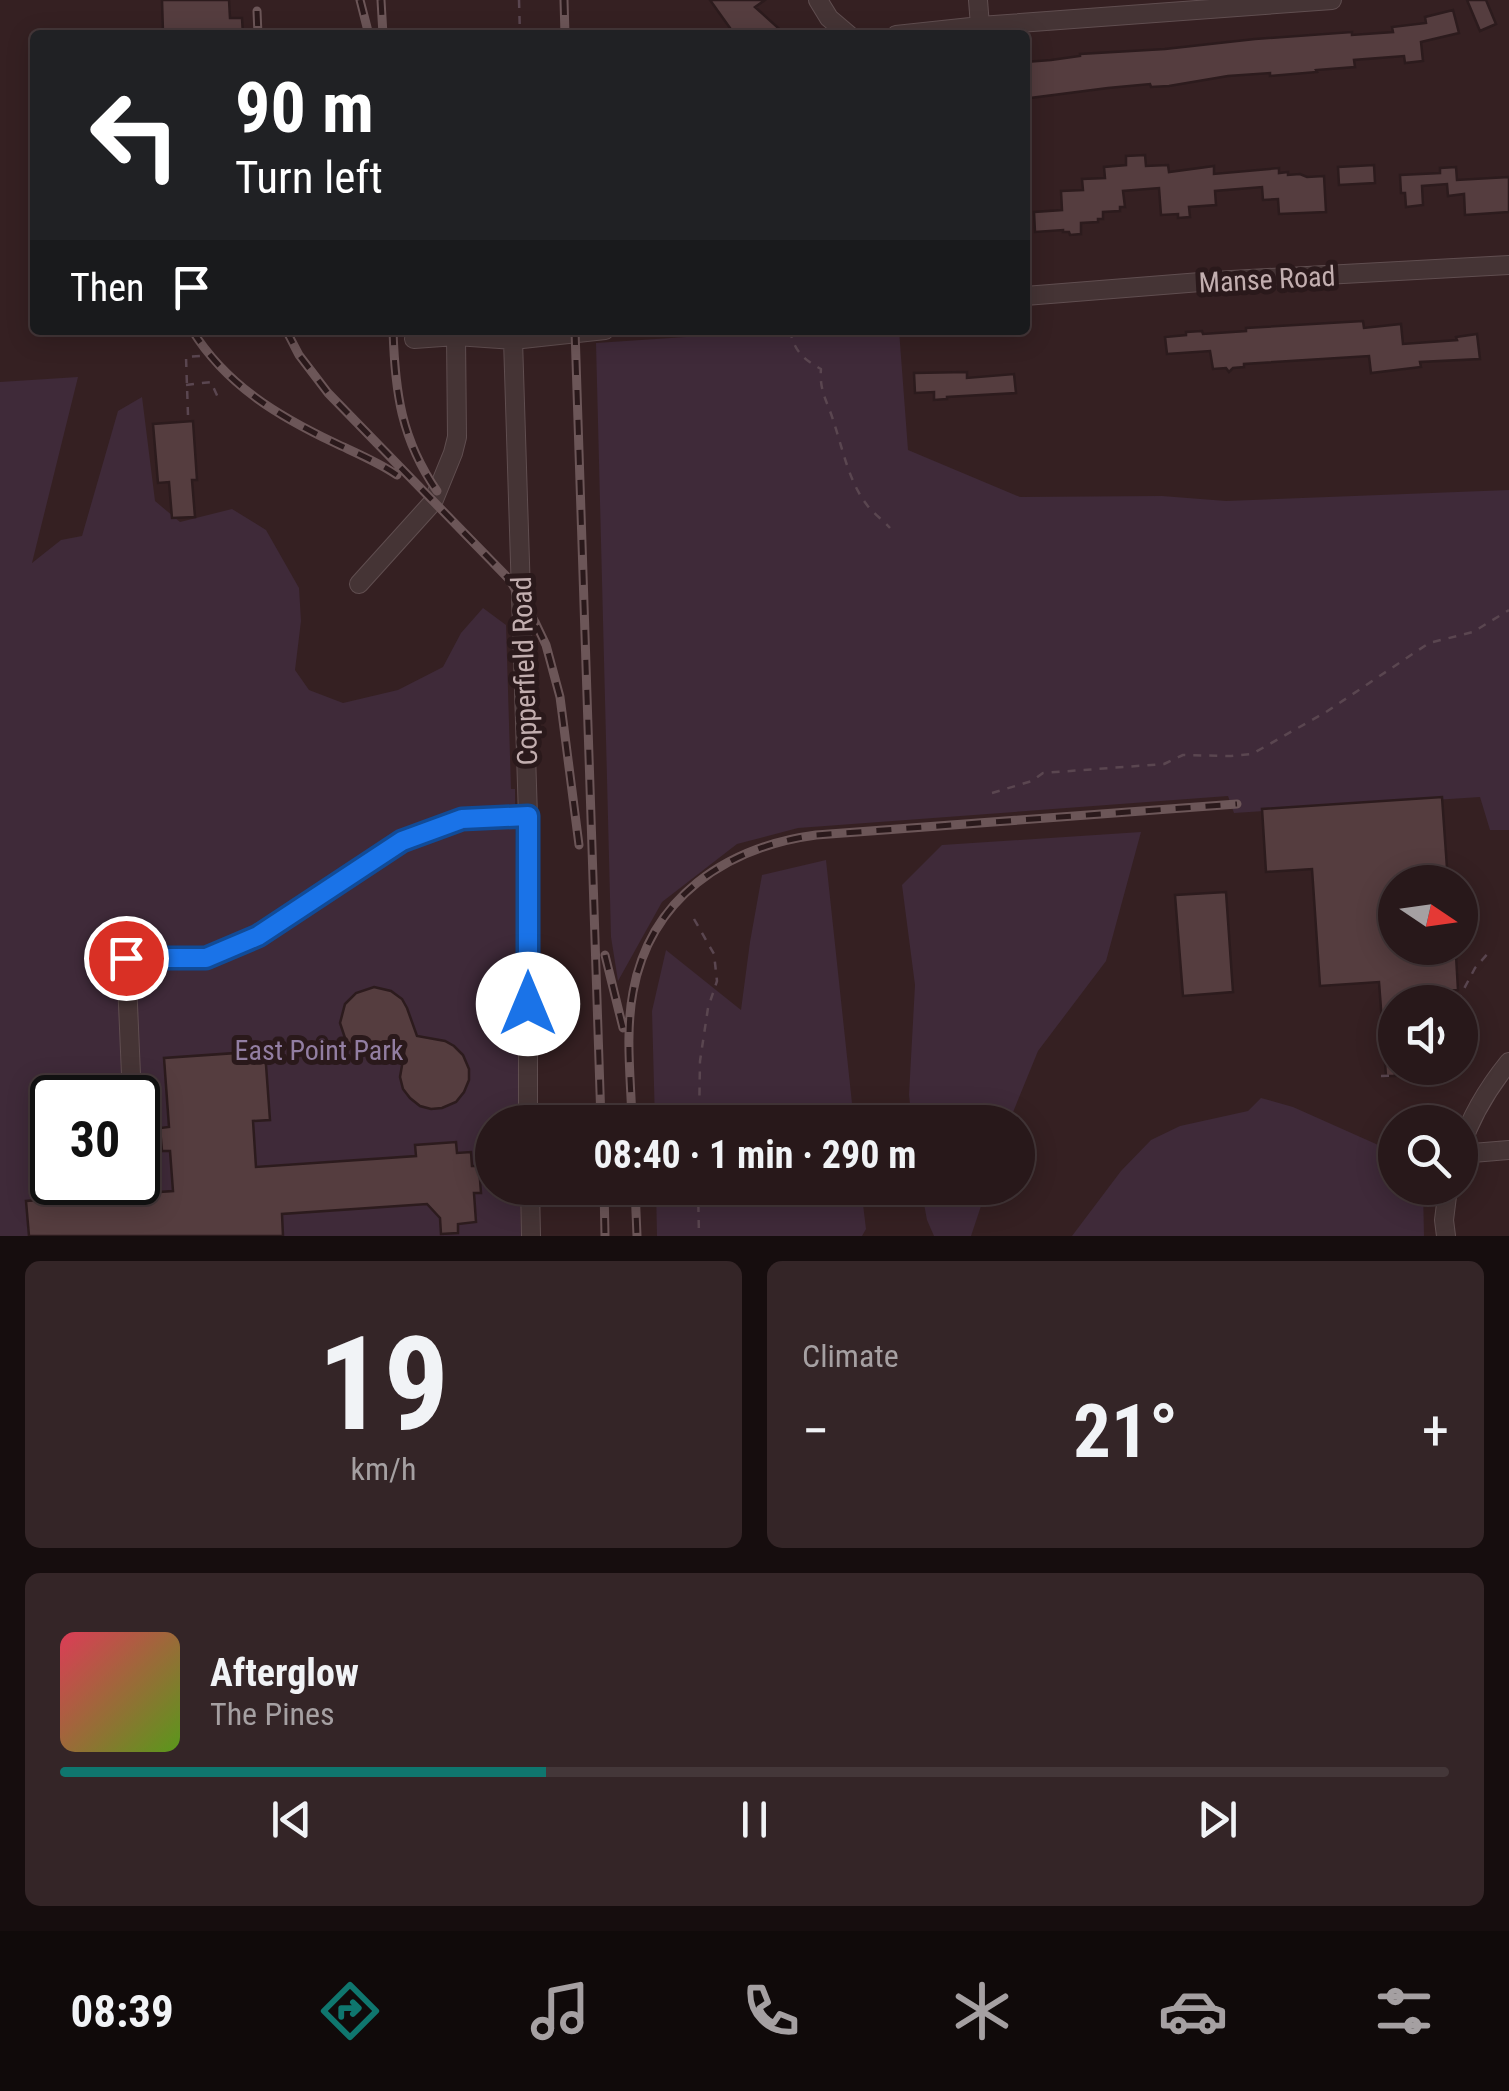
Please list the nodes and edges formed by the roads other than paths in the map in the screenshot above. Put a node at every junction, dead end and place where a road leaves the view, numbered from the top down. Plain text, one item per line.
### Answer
1 (818, 0) edge
2 (978, 0) edge
3 (1332, 0) edge
4 (980, 26) junction
5 (843, 30) edge
6 (943, 30) edge
7 (1509, 265) edge
8 (1030, 296) edge
9 (560, 335) edge
10 (456, 336) junction
11 (414, 339) dead end
12 (513, 340) junction
13 (359, 584) dead end
14 (528, 816) junction
15 (100, 944) dead end
16 (126, 958) junction
17 (1509, 1062) edge
18 (131, 1075) edge
19 (528, 1105) edge
20 (1478, 1107) edge
21 (1509, 1150) edge
22 (1478, 1151) edge
23 (531, 1205) edge
24 (1446, 1205) edge
25 (532, 1236) edge
26 (1446, 1236) edge

1 - 5 street
2 - 4 street
3 - 4 street
4 - 6 street
7 - 8 street, Manse Road
9 - 12 street
10 - 11 street
10 - 12 street
10 - 13 street
12 - 14 street, Copperfield Road
14 - 16 street
14 - 19 street, Copperfield Road
15 - 16 street
16 - 18 street
17 - 20 street
21 - 22 street
23 - 25 street
24 - 26 street

